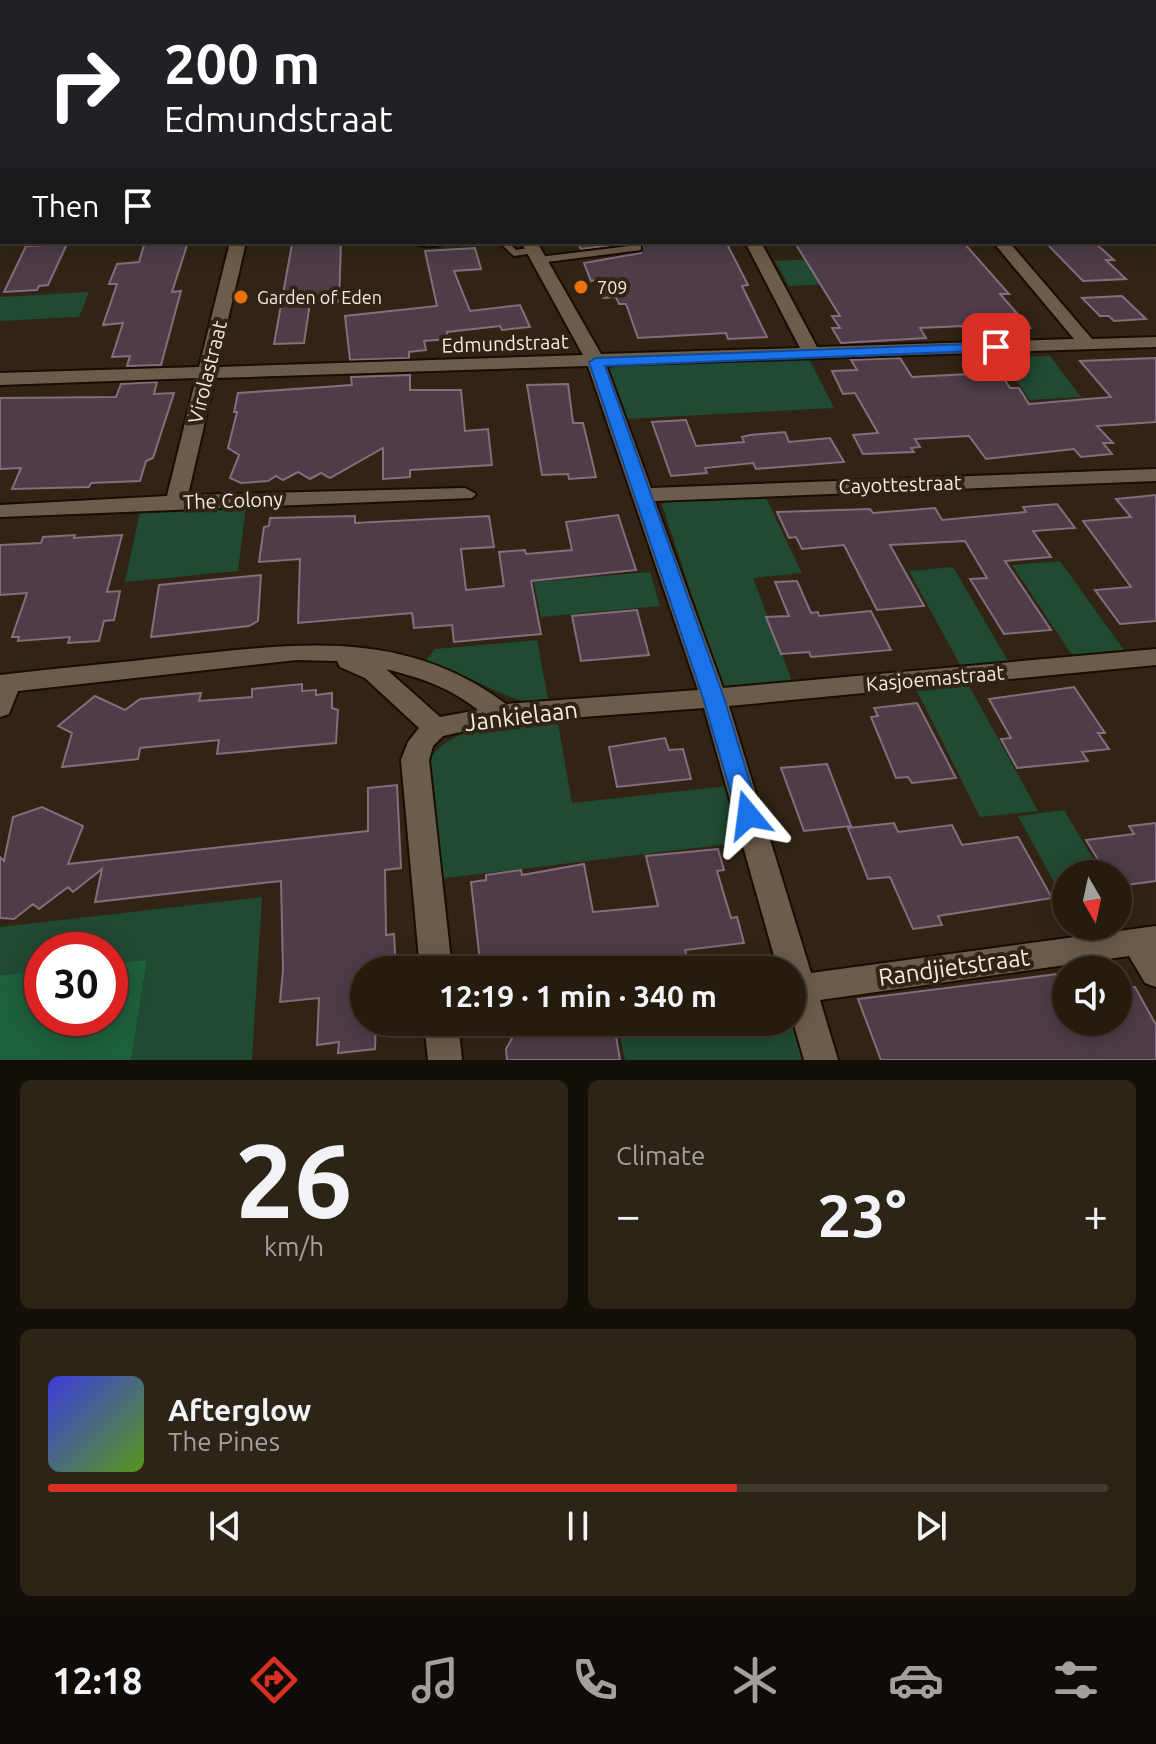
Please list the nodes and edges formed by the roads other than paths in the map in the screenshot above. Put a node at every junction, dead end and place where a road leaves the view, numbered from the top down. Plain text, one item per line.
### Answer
1 (1051, 0) edge
2 (1065, 0) edge
3 (238, 244) edge
4 (505, 244) edge
5 (754, 244) edge
6 (1003, 244) edge
7 (638, 248) dead end
8 (534, 251) edge
9 (1156, 342) edge
10 (1087, 344) junction
11 (812, 354) junction
12 (596, 362) junction
13 (207, 373) junction
14 (0, 379) edge
15 (1156, 475) edge
16 (465, 494) dead end
17 (644, 495) junction
18 (176, 502) junction
19 (0, 511) edge
20 (325, 652) junction
21 (1156, 657) edge
22 (2, 692) edge
23 (714, 698) junction
24 (501, 714) junction
25 (435, 728) junction
26 (1146, 940) edge
27 (435, 956) edge
28 (789, 956) edge
29 (1156, 973) edge
30 (806, 988) edge
31 (806, 1012) edge
32 (442, 1036) edge
33 (445, 1060) edge
34 (821, 1060) edge

1 - 2 lane
3 - 13 street, Virolastraat
4 - 8 lane
5 - 11 street
6 - 10 street
7 - 8 lane
8 - 12 street
9 - 10 street, Edmundstraat
10 - 11 street, Edmundstraat
11 - 12 street, Edmundstraat
12 - 13 street, Edmundstraat
12 - 17 street
13 - 14 street, Edmundstraat
13 - 18 street, Virolastraat
15 - 17 street, Cayottestraat
16 - 18 street, The Colony
17 - 23 street
18 - 19 street, The Colony
20 - 22 street
20 - 24 street
20 - 25 street
21 - 23 street, Kasjoemastraat
23 - 24 street, Jankielaan
23 - 28 street
24 - 25 street, Jankielaan
25 - 27 street
26 - 29 street
26 - 30 street, Randjietstraat
31 - 34 street
32 - 33 street

